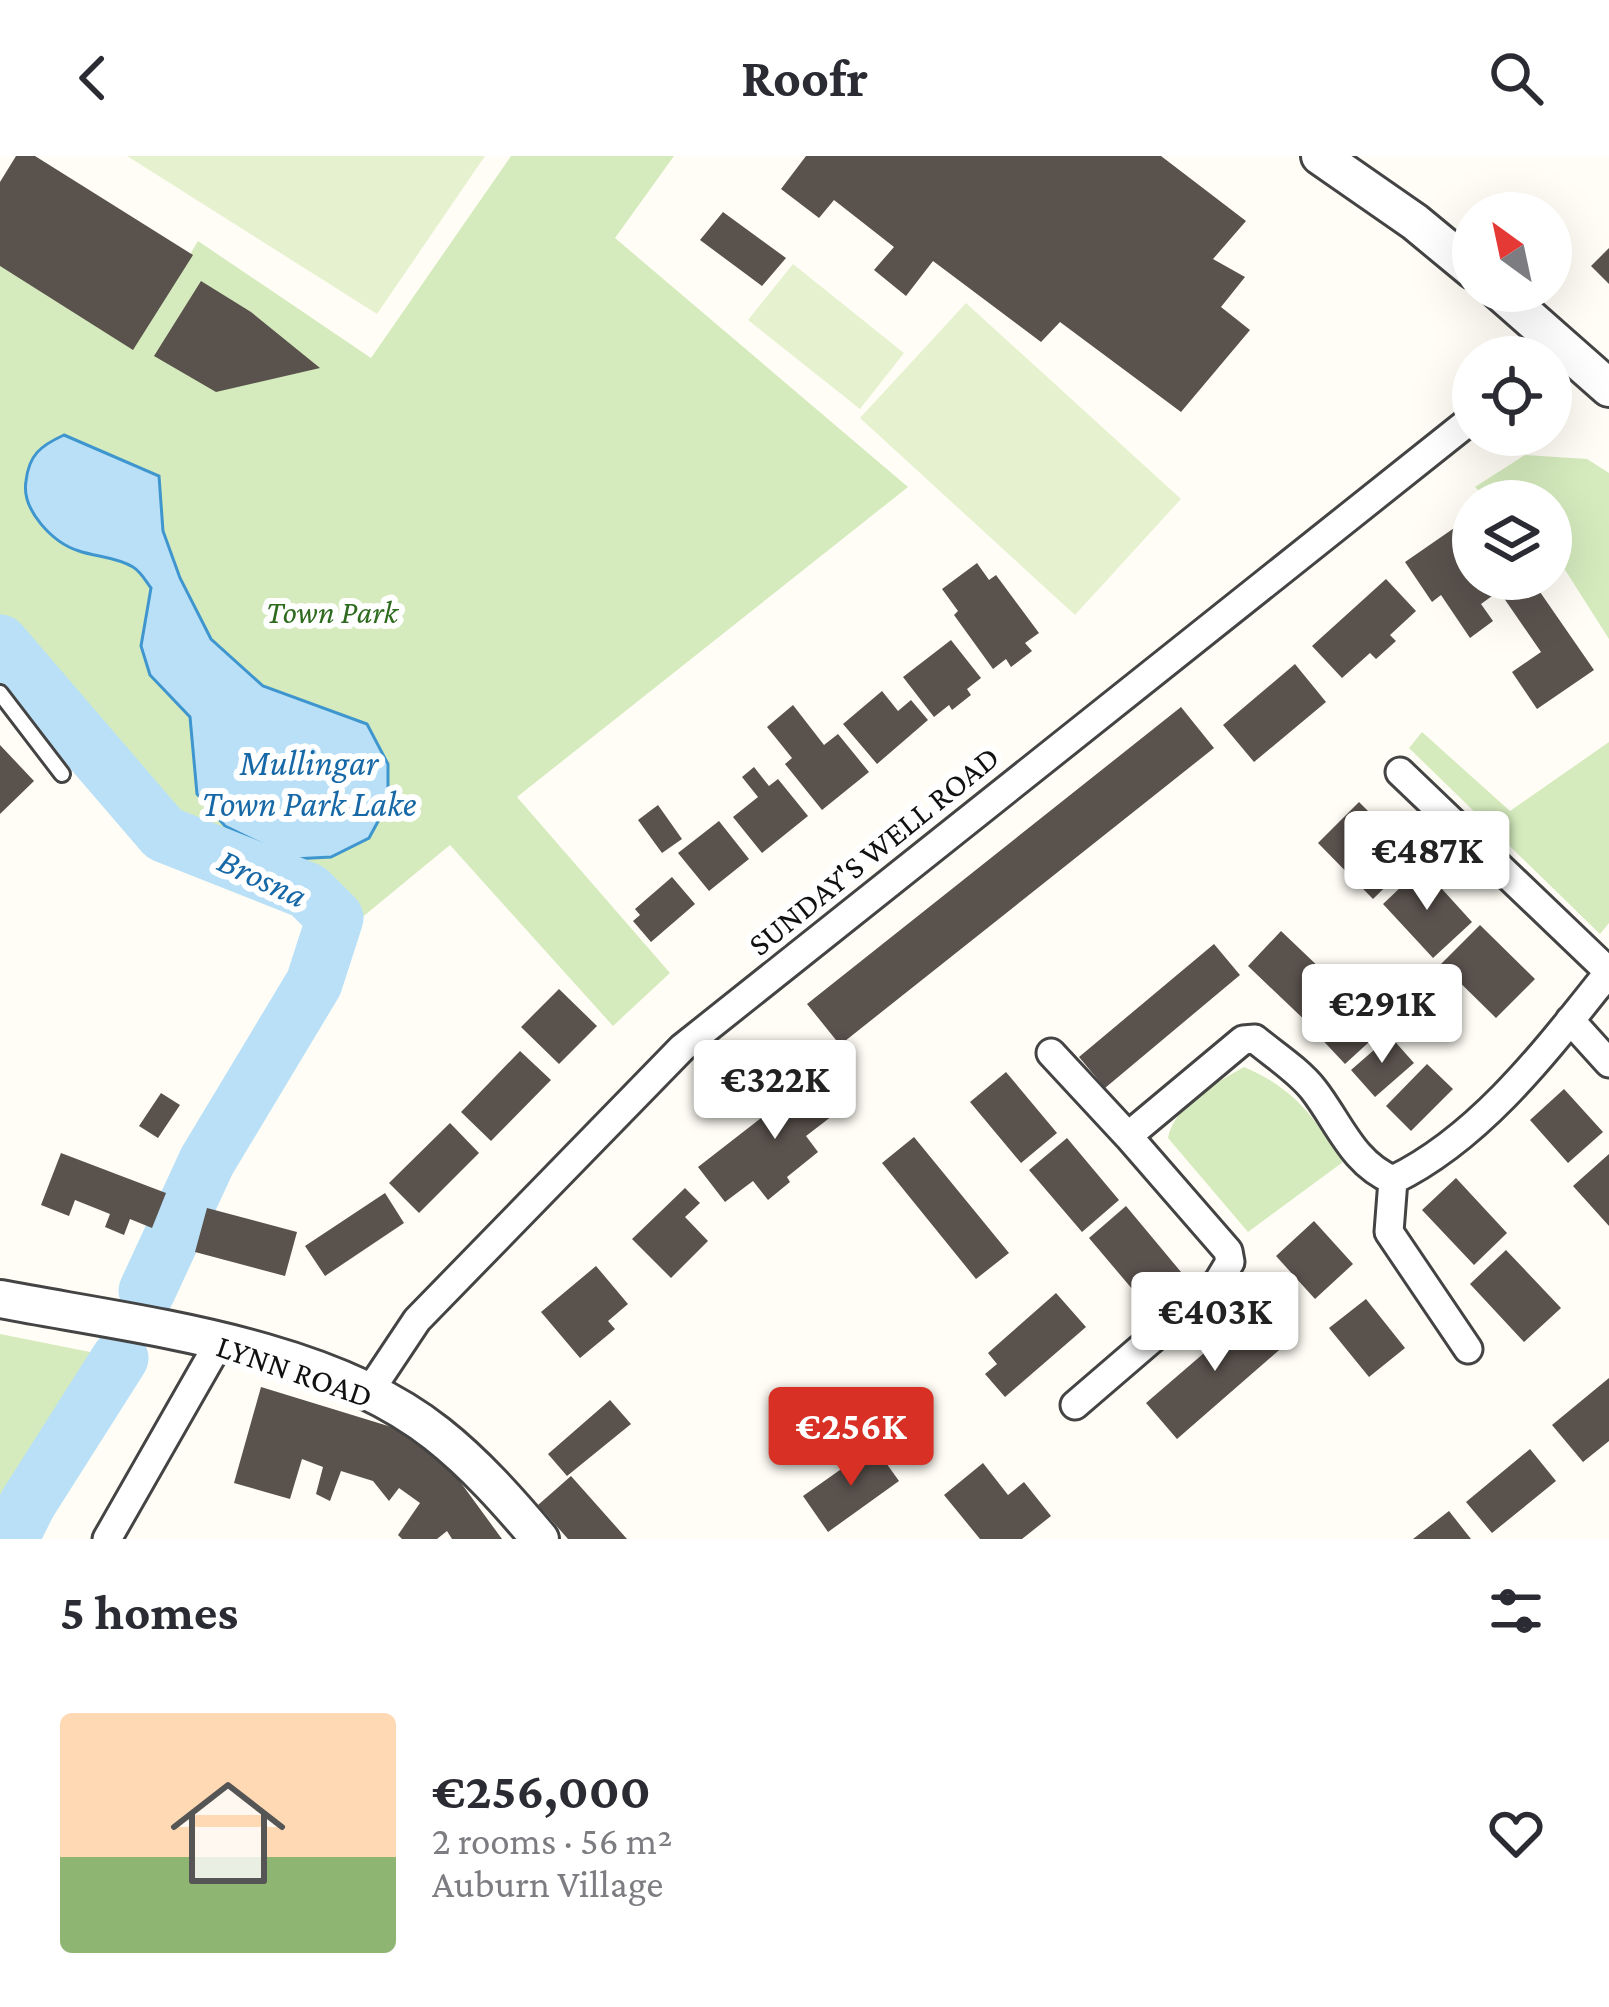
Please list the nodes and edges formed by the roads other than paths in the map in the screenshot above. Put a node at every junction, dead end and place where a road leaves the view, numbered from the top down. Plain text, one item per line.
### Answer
1 (1320, 156) edge
2 (1452, 253) edge
3 (1519, 312) edge
4 (1542, 336) edge
5 (1572, 362) edge
6 (1609, 388) edge
7 (1452, 435) edge
8 (0, 693) edge
9 (1400, 772) dead end
10 (62, 774) dead end
11 (1609, 972) edge
12 (1570, 1020) junction
13 (1051, 1053) dead end
14 (1609, 1063) edge
15 (1128, 1136) junction
16 (1394, 1180) junction
17 (0, 1299) edge
18 (220, 1341) junction
19 (1468, 1349) dead end
20 (369, 1392) junction
21 (1075, 1405) dead end
22 (106, 1539) edge
23 (540, 1539) edge

1 - 2 street
3 - 4 street
5 - 6 street
7 - 20 street, SUNDAY'S WELL ROAD
8 - 10 lane
9 - 11 street
11 - 12 street
12 - 14 street
12 - 16 street
13 - 15 street
15 - 16 street
15 - 21 street
16 - 19 street
17 - 18 street, LYNN ROAD
18 - 20 street, LYNN ROAD
18 - 22 street
20 - 23 street, LYNN ROAD

